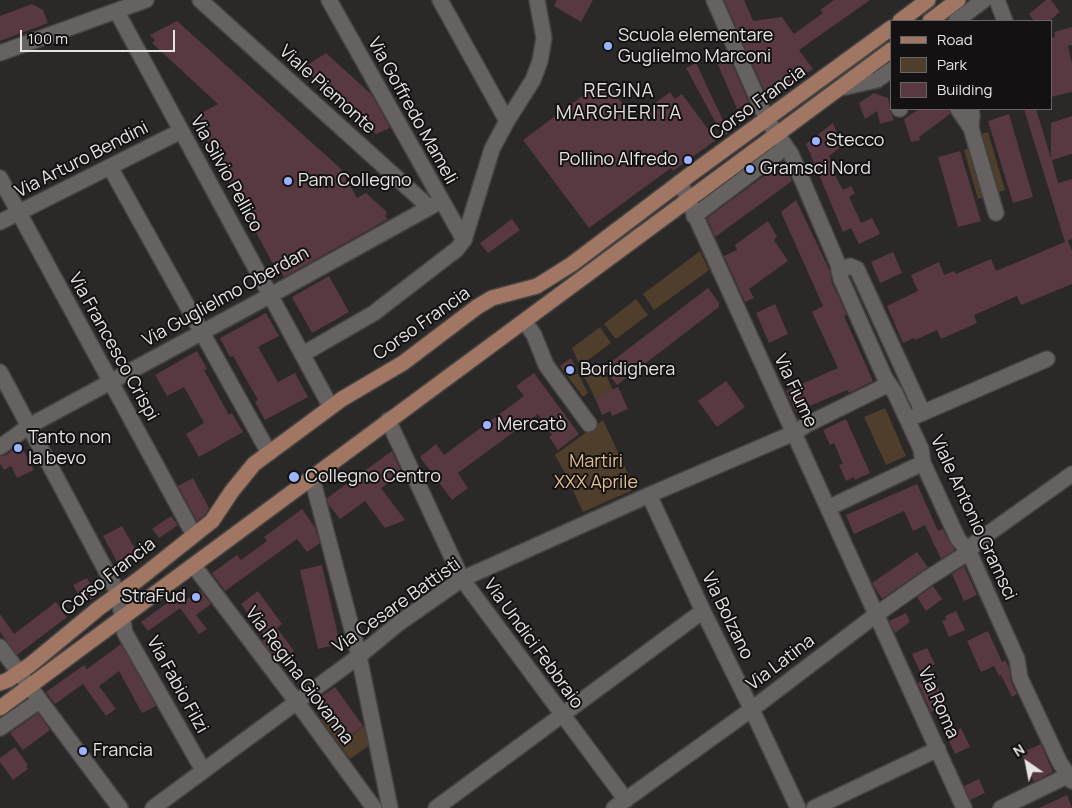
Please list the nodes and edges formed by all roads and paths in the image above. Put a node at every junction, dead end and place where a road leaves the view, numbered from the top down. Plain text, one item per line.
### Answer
1 (146, 0) edge
2 (200, 0) edge
3 (329, 0) edge
4 (440, 0) edge
5 (537, 0) edge
6 (714, 0) edge
7 (928, 0) edge
8 (958, 0) edge
9 (997, 0) edge
10 (980, 1) edge
11 (117, 12) junction
12 (901, 20) edge
13 (931, 20) edge
14 (957, 20) edge
15 (1004, 20) edge
16 (890, 29) edge
17 (890, 51) edge
18 (0, 53) edge
19 (889, 76) edge
20 (841, 88) junction
21 (959, 110) edge
22 (971, 110) edge
23 (507, 120) junction
24 (767, 120) junction
25 (971, 128) junction
26 (181, 131) junction
27 (777, 134) junction
28 (786, 147) junction
29 (110, 167) junction
30 (0, 178) edge
31 (680, 182) junction
32 (688, 200) junction
33 (435, 204) junction
34 (19, 213) junction
35 (996, 214) dead end
36 (694, 216) junction
37 (0, 222) edge
38 (464, 240) junction
39 (839, 271) junction
40 (271, 295) junction
41 (525, 322) junction
42 (202, 332) junction
43 (303, 354) junction
44 (1047, 359) dead end
45 (0, 372) edge
46 (111, 382) junction
47 (892, 389) junction
48 (327, 400) dead end
49 (923, 414) junction
50 (388, 420) junction
51 (907, 420) junction
52 (589, 424) dead end
53 (29, 426) junction
54 (794, 432) junction
55 (0, 447) edge
56 (269, 453) junction
57 (923, 463) junction
58 (1072, 474) edge
59 (312, 478) junction
60 (649, 495) junction
61 (828, 508) junction
62 (194, 534) junction
63 (969, 552) junction
64 (194, 566) junction
65 (462, 579) junction
66 (118, 593) junction
67 (703, 612) junction
68 (877, 614) junction
69 (124, 617) junction
70 (0, 647) edge
71 (359, 656) junction
72 (18, 673) junction
73 (0, 683) edge
74 (29, 687) junction
75 (39, 701) junction
76 (296, 701) junction
77 (0, 708) edge
78 (752, 709) junction
79 (562, 715) junction
80 (0, 728) edge
81 (938, 749) junction
82 (203, 770) junction
83 (1071, 778) edge
84 (618, 806) edge
85 (120, 808) edge
86 (153, 808) edge
87 (374, 808) edge
88 (390, 808) edge
89 (436, 808) edge
90 (798, 808) edge
91 (814, 808) edge
92 (964, 808) edge
93 (1001, 808) edge

1 - 11 street
2 - 33 street, Viale Piemonte
3 - 33 street, Via Goffredo Mameli
4 - 23 street
5 - 23 street
6 - 24 street, Viale Antonio Gramsci
7 - 12 main road
8 - 13 main road
9 - 15 street
10 - 14 street
11 - 18 street
11 - 26 street, Via Silvio Pellico
16 - 24 main road, Corso Francia
17 - 20 main road, Corso Francia
19 - 20 street, Corso Francia
20 - 27 main road, Corso Francia
21 - 25 street
22 - 25 street
23 - 38 street
24 - 27 street, Viale Antonio Gramsci
24 - 31 main road, Corso Francia
25 - 35 street
26 - 29 street, Via Arturo Bendini
26 - 40 street, Via Silvio Pellico
27 - 28 street, Viale Antonio Gramsci
27 - 32 main road, Corso Francia
28 - 36 street
28 - 39 street, Viale Antonio Gramsci
29 - 34 street, Via Arturo Bendini
29 - 42 street
30 - 34 street, Via Francesco Crispi
31 - 32 street, Via Fiume
31 - 56 main road, Corso Francia
32 - 36 street, Via Fiume
32 - 41 main road, Corso Francia
33 - 38 street, Via Goffredo Mameli
33 - 40 street, Via Guglielmo Oberdan
34 - 37 street, Via Arturo Bendini
34 - 46 street, Via Francesco Crispi
36 - 54 street, Via Fiume
38 - 43 street
39 - 47 street, Viale Antonio Gramsci
39 - 49 street
40 - 42 street, Via Guglielmo Oberdan
40 - 43 street, Via Silvio Pellico
41 - 50 main road, Corso Francia
41 - 52 street
42 - 46 street, Via Guglielmo Oberdan
42 - 56 street
43 - 48 street
44 - 49 street
45 - 53 street, Via Fabio Filzi
46 - 53 street, Via Guglielmo Oberdan
46 - 62 street, Via Francesco Crispi
47 - 51 street, Viale Antonio Gramsci
47 - 54 street, Via Cesare Battisti
49 - 51 street
50 - 59 main road, Corso Francia
50 - 65 street, Via Undici Febbraio
51 - 57 street, Viale Antonio Gramsci
53 - 55 street, Via Guglielmo Oberdan
53 - 66 street, Via Fabio Filzi
54 - 60 street, Via Cesare Battisti
54 - 61 street, Via Fiume
56 - 62 main road, Corso Francia
57 - 61 street
57 - 63 street, Viale Antonio Gramsci
58 - 63 street, Via Latina
59 - 64 main road, Corso Francia
59 - 71 street
60 - 65 street, Via Cesare Battisti
60 - 67 street, Via Bolzano
61 - 68 street, Via Fiume
62 - 66 main road, Corso Francia
63 - 68 street, Via Latina
63 - 83 street, Viale Antonio Gramsci
64 - 69 main road, Corso Francia
64 - 76 street, Via Regina Giovanna
65 - 71 street, Via Cesare Battisti
65 - 79 street, Via Undici Febbraio
66 - 69 street, Via Fabio Filzi
66 - 72 main road, Corso Francia
67 - 78 street, Via Bolzano
67 - 79 street
68 - 78 street, Via Latina
68 - 81 street, Via Roma
69 - 74 main road, Corso Francia
69 - 82 street, Via Fabio Filzi
70 - 72 street
71 - 76 street, Via Cesare Battisti
71 - 88 street
72 - 73 main road, Corso Francia
72 - 74 street
74 - 75 street
74 - 77 main road, Corso Francia
75 - 80 street
75 - 85 street
76 - 82 street, Via Cesare Battisti
76 - 87 street, Via Regina Giovanna
78 - 84 street, Via Latina
78 - 90 street, Via Bolzano
79 - 84 street, Via Undici Febbraio
79 - 89 street
81 - 91 street
81 - 92 street, Via Roma
82 - 86 street, Via Cesare Battisti
83 - 93 street

